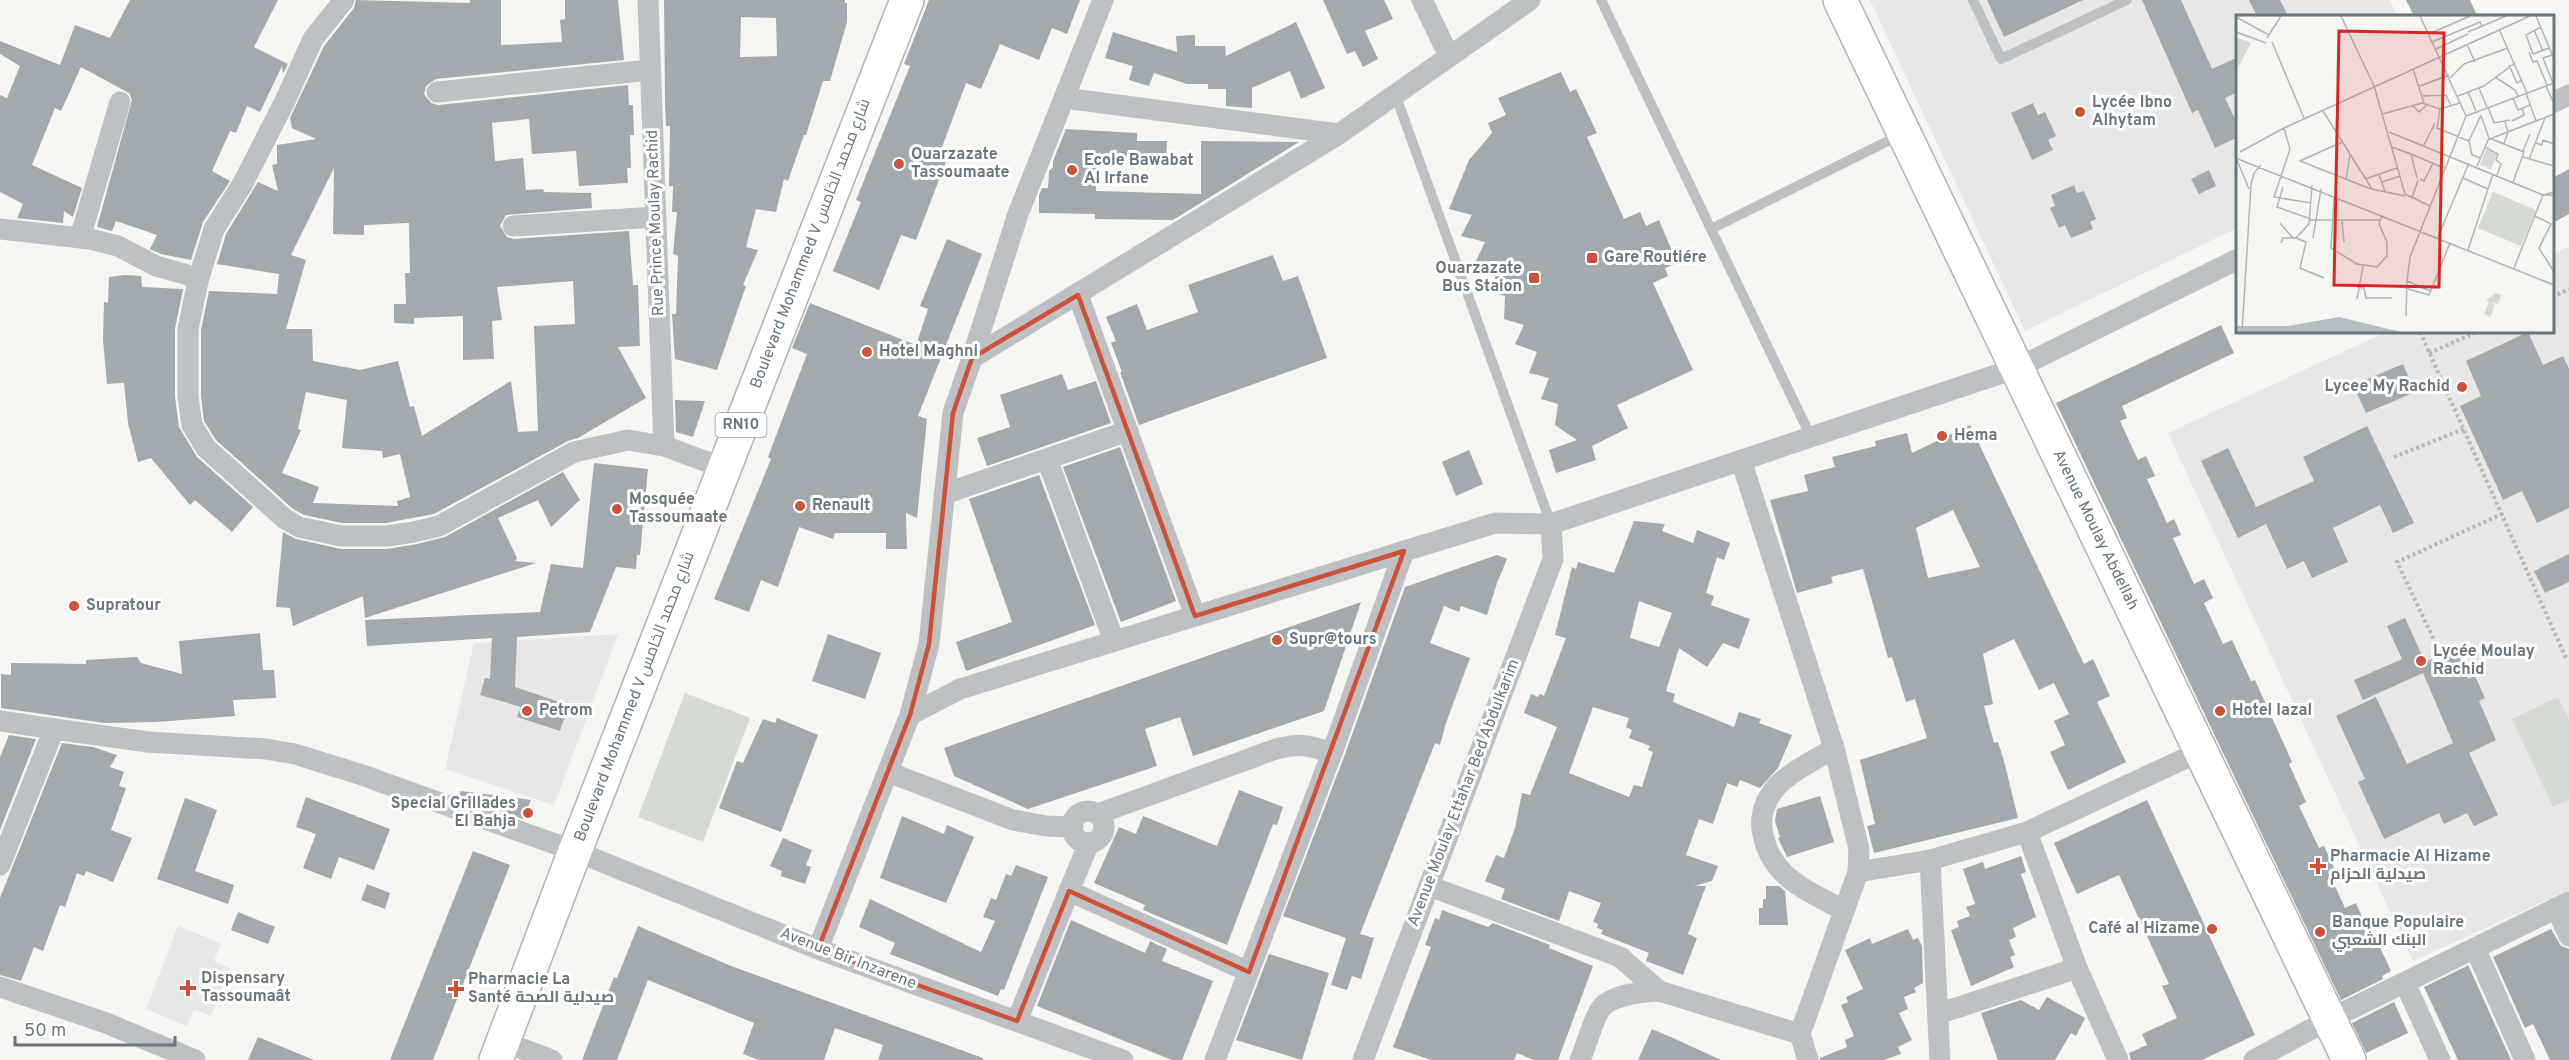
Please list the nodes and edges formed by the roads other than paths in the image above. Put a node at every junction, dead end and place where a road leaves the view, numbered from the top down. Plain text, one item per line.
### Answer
1 (344, 0) edge
2 (648, 0) edge
3 (907, 0) edge
4 (1103, 0) edge
5 (1422, 0) edge
6 (1530, 0) edge
7 (1601, 0) edge
8 (1840, 0) edge
9 (1973, 0) edge
10 (2127, 0) edge
11 (1449, 56) junction
12 (650, 70) junction
13 (437, 92) dead end
14 (1395, 94) junction
15 (2569, 95) edge
16 (1064, 98) junction
17 (120, 102) dead end
18 (2554, 103) edge
19 (1904, 133) junction
20 (1339, 134) junction
21 (656, 217) junction
22 (513, 226) dead end
23 (1711, 228) junction
24 (0, 230) edge
25 (80, 238) junction
26 (2236, 260) edge
27 (198, 281) junction
28 (1078, 295) junction
29 (972, 358) junction
30 (2017, 368) junction
31 (1128, 431) junction
32 (1811, 437) junction
33 (664, 446) junction
34 (1047, 459) junction
35 (1741, 460) junction
36 (724, 468) junction
37 (944, 495) junction
38 (1551, 524) junction
39 (1404, 551) junction
40 (1195, 616) junction
41 (1114, 641) junction
42 (910, 715) junction
43 (0, 721) edge
44 (54, 729) junction
45 (1834, 748) junction
46 (2201, 751) junction
47 (1332, 753) junction
48 (888, 772) junction
49 (1098, 814) junction
50 (1073, 827) junction
51 (2027, 832) junction
52 (1089, 843) junction
53 (575, 851) junction
54 (1930, 860) junction
55 (0, 865) edge
56 (1858, 872) junction
57 (1429, 885) junction
58 (1069, 891) junction
59 (2563, 905) edge
60 (1843, 910) junction
61 (2569, 936) edge
62 (2475, 948) junction
63 (818, 949) junction
64 (2077, 968) junction
65 (1249, 972) junction
66 (2405, 983) junction
67 (0, 987) edge
68 (1659, 991) junction
69 (1938, 1014) junction
70 (2330, 1019) junction
71 (1017, 1021) junction
72 (1800, 1034) junction
73 (500, 1051) edge
74 (195, 1060) edge
75 (552, 1060) edge
76 (1123, 1060) edge
77 (1215, 1060) edge
78 (1363, 1060) edge
79 (1580, 1060) edge
80 (1808, 1060) edge
81 (1940, 1060) edge
82 (2118, 1060) edge
83 (2254, 1060) edge
84 (2349, 1060) edge
85 (2440, 1060) edge
86 (2525, 1060) edge

1 - 27 street
2 - 12 street, Rue Prince Moulay Rachid
3 - 36 main road, Boulevard Mohammed V شارع محمد الخامس / RN10
4 - 16 street
5 - 11 street
6 - 11 street
7 - 23 lane
8 - 19 main road, Avenue Moulay Abdellah
9 - 10 lane
11 - 14 street
12 - 13 street
12 - 21 street, Rue Prince Moulay Rachid
14 - 20 street
14 - 38 lane
15 - 18 street
16 - 20 street
16 - 29 street
17 - 25 street
19 - 23 lane
19 - 30 main road, Avenue Moulay Abdellah
20 - 28 street
21 - 22 street
21 - 33 street, Rue Prince Moulay Rachid
23 - 32 lane
24 - 25 street
25 - 27 street
26 - 30 street
27 - 33 street
28 - 29 street
28 - 31 street
29 - 37 street
30 - 32 street
30 - 46 main road, Avenue Moulay Abdellah
31 - 34 street
31 - 40 street
32 - 35 street
33 - 36 street
34 - 37 street
34 - 41 street
35 - 38 street
35 - 45 street
36 - 53 main road, Boulevard Mohammed V شارع محمد الخامس / RN10
37 - 42 street
38 - 39 street
38 - 57 street, Avenue Moulay Ettahar Bed Abdulkarim
39 - 40 street
39 - 47 street
40 - 41 street
41 - 42 street
42 - 48 street
43 - 44 street, Avenue Bir Inzarene
44 - 53 street, Avenue Bir Inzarene
44 - 55 street
45 - 56 street
45 - 60 street
46 - 51 street
46 - 70 main road, Avenue Moulay Abdellah
47 - 49 street
47 - 65 street
48 - 50 street
48 - 63 street
49 - 50 street
49 - 52 street
50 - 52 street
51 - 54 street
51 - 64 street
52 - 58 street
53 - 63 street, Avenue Bir Inzarene
53 - 73 main road, Boulevard Mohammed V شارع محمد الخامس / RN10
54 - 56 street
54 - 69 street
56 - 60 street
57 - 68 street
57 - 78 street, Avenue Moulay Ettahar Bed Abdulkarim
58 - 65 street
58 - 71 street
59 - 61 street
59 - 62 street
60 - 72 street
62 - 66 street
62 - 86 street
63 - 71 street, Avenue Bir Inzarene
64 - 69 street
64 - 82 street
65 - 77 street
66 - 70 street
66 - 85 street
67 - 74 street
68 - 72 street
68 - 79 street
69 - 81 street
70 - 83 street
70 - 84 main road, Avenue Moulay Abdellah
71 - 76 street, Avenue Bir Inzarene
72 - 80 street
73 - 75 street

